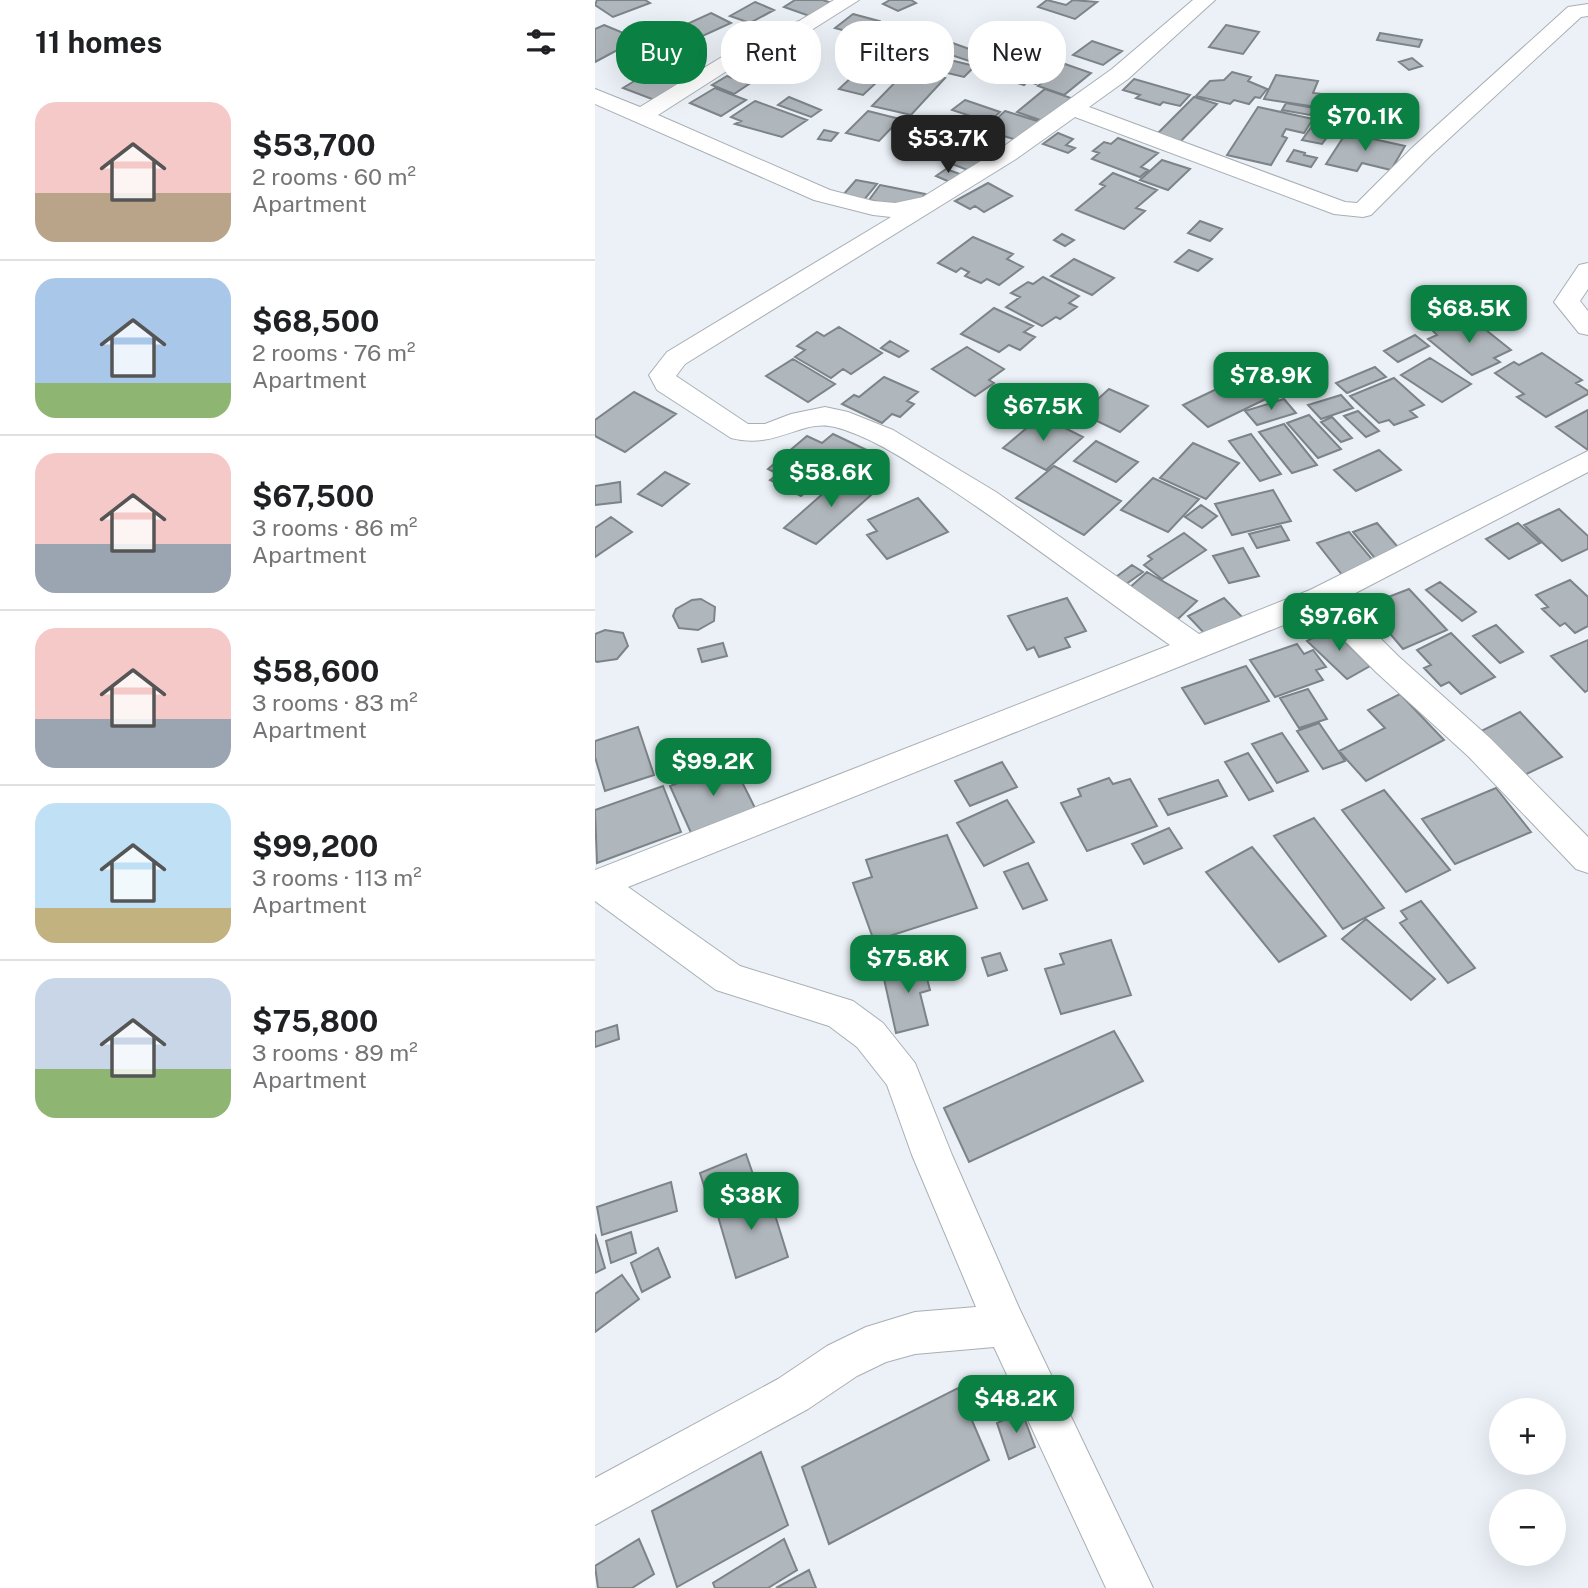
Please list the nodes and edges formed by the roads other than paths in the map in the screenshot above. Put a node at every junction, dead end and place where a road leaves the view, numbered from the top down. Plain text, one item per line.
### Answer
1 (849, 0) edge
2 (1205, 0) edge
3 (1588, 10) edge
4 (595, 96) edge
5 (1072, 108) junction
6 (641, 116) junction
7 (931, 203) junction
8 (1588, 270) edge
9 (1588, 327) edge
10 (1588, 460) edge
11 (1321, 598) junction
12 (1195, 647) junction
13 (1588, 859) edge
14 (597, 885) edge
15 (1005, 1325) junction
16 (595, 1503) edge
17 (1130, 1588) edge

1 - 6 street
2 - 5 street
3 - 5 street
4 - 6 street
5 - 7 street
6 - 7 street
7 - 12 street
8 - 9 street
10 - 11 street
11 - 12 street
11 - 13 street
12 - 14 street
14 - 15 street
15 - 16 street
15 - 17 street

